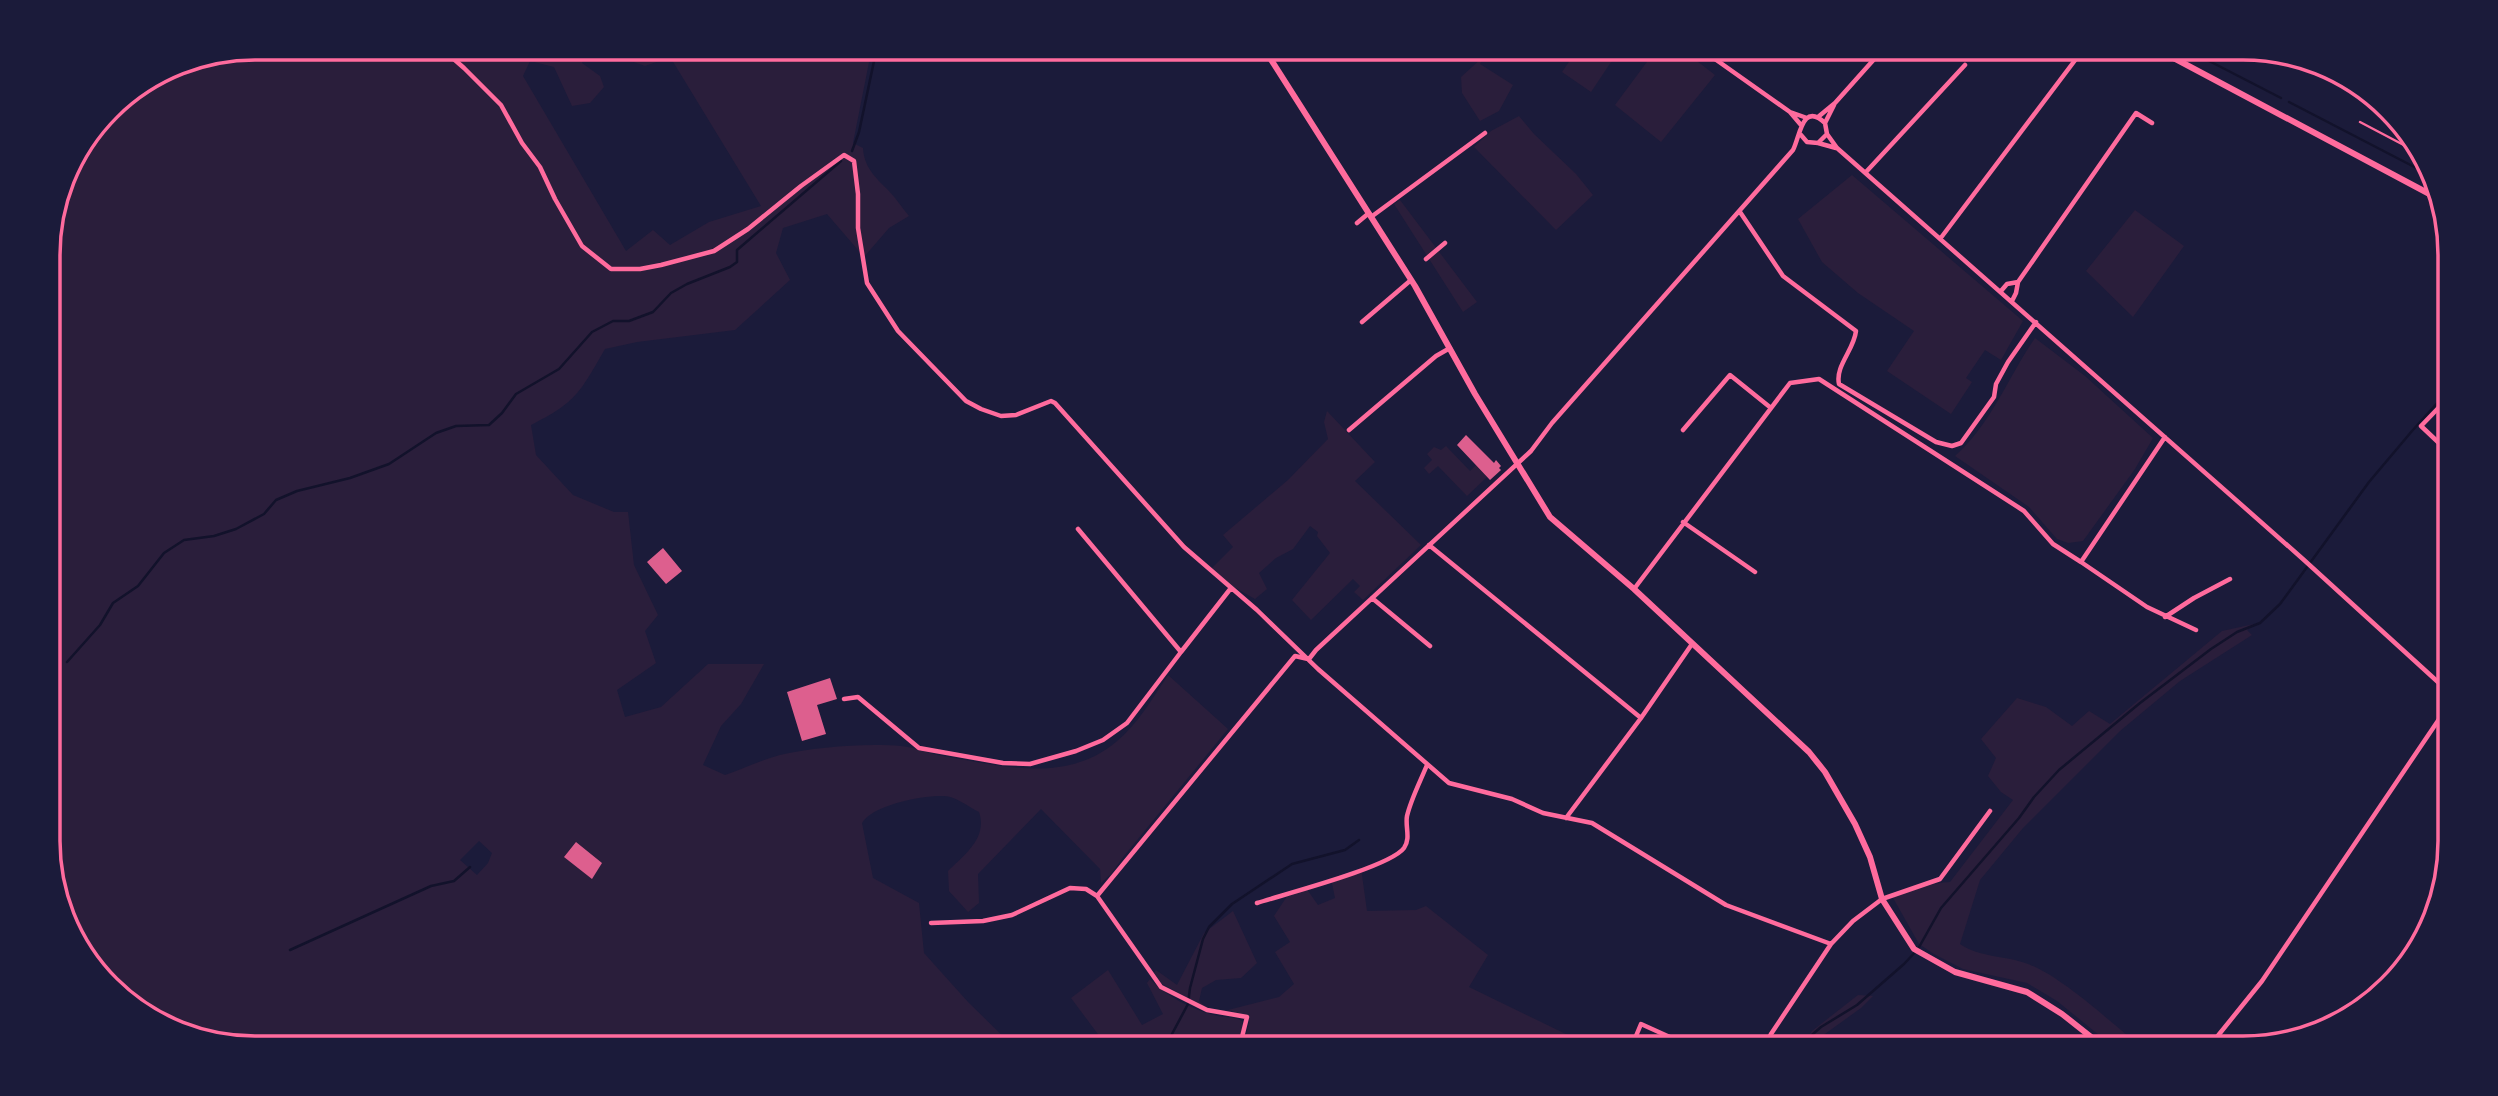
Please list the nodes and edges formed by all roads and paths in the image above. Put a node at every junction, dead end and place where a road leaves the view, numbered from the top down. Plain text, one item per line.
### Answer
1 (455, 60) edge
2 (1271, 60) edge
3 (1716, 60) edge
4 (1873, 60) edge
5 (2075, 60) edge
6 (2177, 60) edge
7 (1965, 65) dead end
8 (1835, 103) junction
9 (1790, 112) junction
10 (1818, 117) junction
11 (1807, 118) junction
12 (1825, 122) junction
13 (2360, 122) dead end
14 (2152, 123) dead end
15 (1801, 125) junction
16 (1485, 133) dead end
17 (1827, 134) junction
18 (1801, 135) junction
19 (1807, 142) junction
20 (1818, 143) junction
21 (2404, 145) edge
22 (1837, 148) junction
23 (1793, 150) junction
24 (1866, 172) junction
25 (2428, 193) edge
26 (1740, 212) junction
27 (1370, 215) junction
28 (1357, 223) dead end
29 (1940, 239) junction
30 (1445, 243) dead end
31 (1426, 259) dead end
32 (1411, 280) junction
33 (2018, 282) junction
34 (2001, 291) junction
35 (2012, 301) junction
36 (1362, 322) dead end
37 (2036, 322) junction
38 (1451, 348) junction
39 (1771, 408) junction
40 (2438, 408) edge
41 (1349, 430) dead end
42 (1683, 430) dead end
43 (2165, 437) junction
44 (2438, 441) edge
45 (1518, 465) junction
46 (1683, 522) junction
47 (1078, 529) dead end
48 (1429, 545) junction
49 (2081, 562) junction
50 (1755, 572) dead end
51 (2230, 579) dead end
52 (1231, 588) junction
53 (1634, 589) junction
54 (1372, 598) junction
55 (2165, 617) junction
56 (2196, 630) dead end
57 (1693, 642) junction
58 (1430, 646) dead end
59 (1181, 652) junction
60 (1309, 659) junction
61 (2438, 682) edge
62 (844, 699) dead end
63 (1641, 718) junction
64 (2438, 721) edge
65 (1427, 765) junction
66 (1990, 811) dead end
67 (1565, 818) junction
68 (1097, 896) junction
69 (1882, 898) junction
70 (1257, 903) dead end
71 (931, 923) dead end
72 (1830, 944) junction
73 (1242, 1036) edge
74 (1636, 1036) edge
75 (1668, 1036) edge
76 (1770, 1036) edge
77 (2090, 1036) edge
78 (2218, 1036) edge

1 - 52 street
2 - 27 street
3 - 9 street
4 - 8 street
5 - 29 street
6 - 25 street
7 - 24 street
8 - 10 street
8 - 12 street
9 - 11 street
9 - 15 street
10 - 11 street
10 - 12 street
11 - 15 street
12 - 17 street
13 - 21 lane
14 - 33 street
15 - 18 street
16 - 27 street
17 - 20 street
17 - 22 street
18 - 19 street
18 - 23 street
19 - 20 street
19 - 23 street
20 - 22 street
22 - 24 street
23 - 26 street
24 - 29 street
26 - 37 street
26 - 45 street
27 - 28 street
27 - 32 street
29 - 34 street
30 - 31 street
32 - 36 street
32 - 38 street
33 - 34 street
33 - 35 street
34 - 35 street
35 - 37 street
37 - 43 street
38 - 41 street
38 - 45 street
39 - 42 street
39 - 46 street
39 - 49 street
40 - 44 street
43 - 49 street
43 - 61 street
45 - 48 street
45 - 53 street
46 - 50 street
46 - 53 street
47 - 59 street
48 - 54 street
48 - 63 street
49 - 55 street
51 - 55 street
52 - 59 street
52 - 60 street
53 - 57 street
54 - 58 street
54 - 60 street
55 - 56 street
57 - 63 street
57 - 69 street
59 - 62 street
60 - 65 street
60 - 68 street
63 - 67 street
64 - 78 street
65 - 67 street
65 - 70 street
66 - 69 street
67 - 72 street
68 - 71 street
68 - 73 street
69 - 72 street
69 - 77 street
72 - 76 street
74 - 75 street

